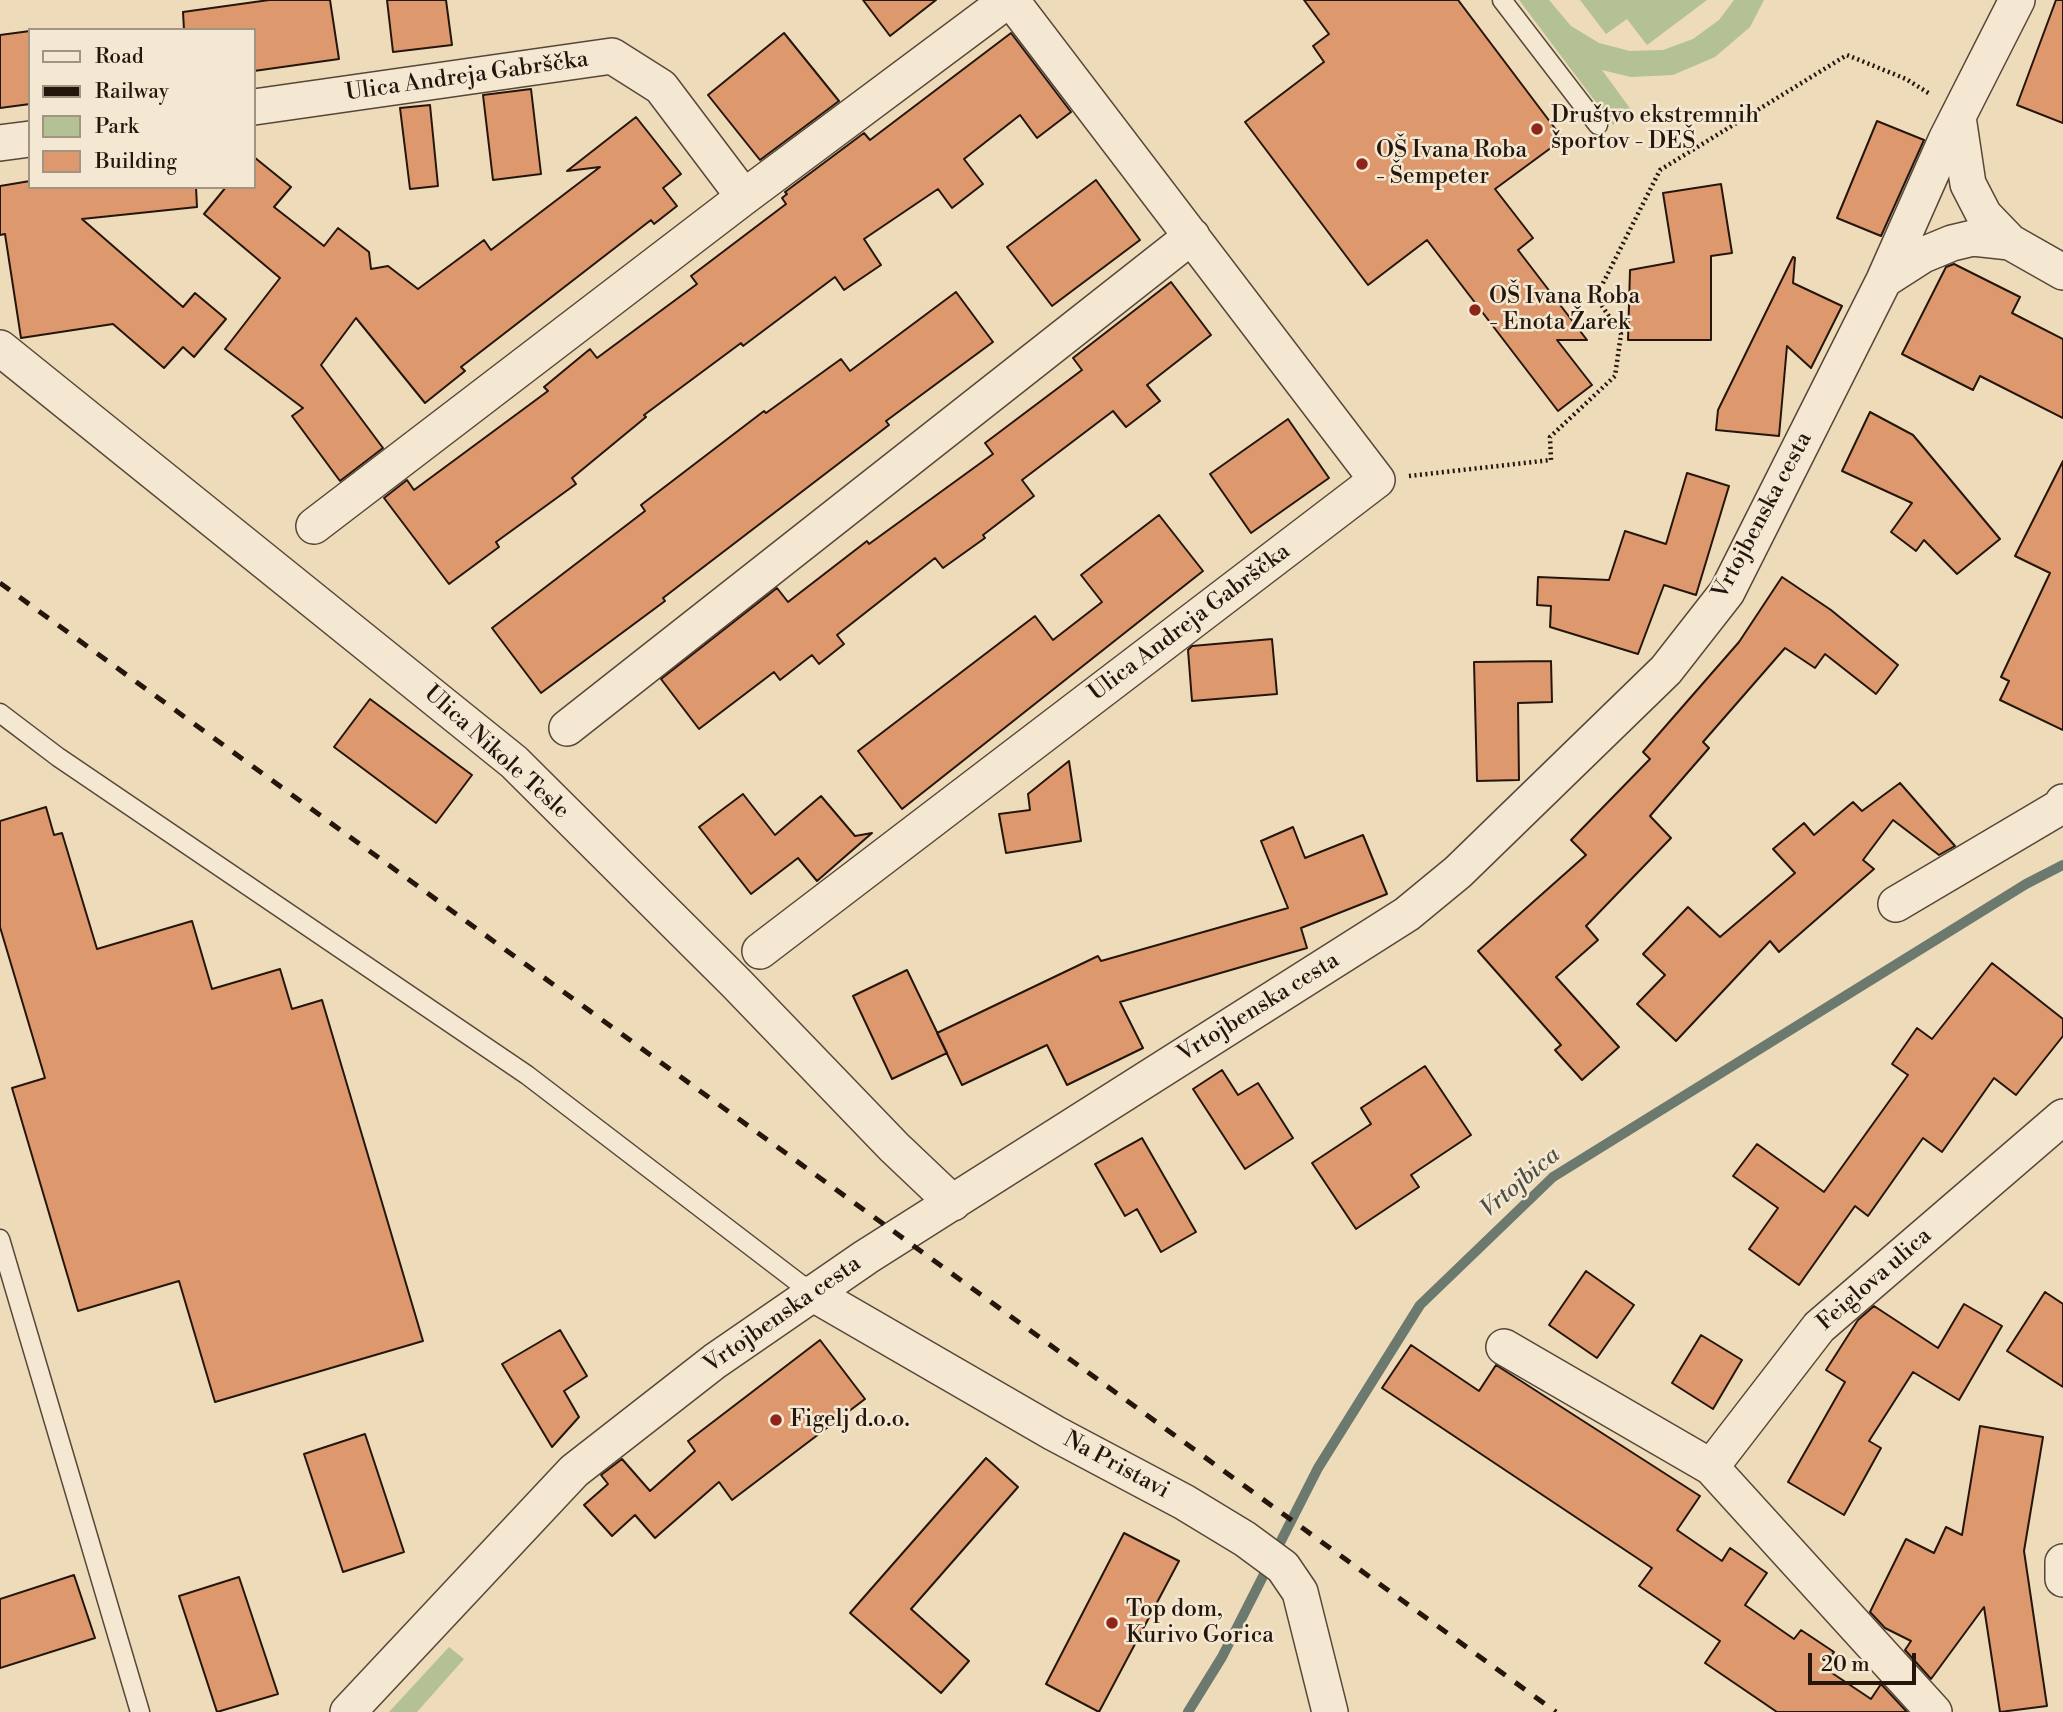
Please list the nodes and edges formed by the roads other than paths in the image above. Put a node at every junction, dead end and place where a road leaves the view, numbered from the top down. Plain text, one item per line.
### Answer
1 (1010, 0) edge
2 (1502, 0) edge
3 (2017, 0) edge
4 (256, 107) edge
5 (1959, 115) junction
6 (1598, 125) dead end
7 (28, 139) edge
8 (0, 143) edge
9 (744, 197) junction
10 (1192, 236) junction
11 (2010, 242) junction
12 (2063, 272) edge
13 (1884, 280) junction
14 (0, 348) edge
15 (314, 526) dead end
16 (0, 713) edge
17 (567, 728) dead end
18 (2063, 802) edge
19 (1896, 904) dead end
20 (760, 951) dead end
21 (2063, 1117) edge
22 (953, 1203) junction
23 (0, 1239) edge
24 (812, 1293) junction
25 (1504, 1346) dead end
26 (1711, 1467) junction
27 (2063, 1562) edge
28 (2063, 1579) edge
29 (140, 1712) edge
30 (348, 1712) edge
31 (1330, 1712) edge
32 (1934, 1712) edge

1 - 9 street
1 - 10 street
2 - 6 lane
3 - 5 street, Vrtojbenska cesta
4 - 9 street, Ulica Andreja Gabrščka
5 - 11 street
5 - 13 street, Vrtojbenska cesta
7 - 8 street
9 - 15 street
10 - 17 street
10 - 20 street, Ulica Andreja Gabrščka
11 - 12 street
11 - 13 street
13 - 22 street, Vrtojbenska cesta
14 - 22 street, Ulica Nikole Tesle
16 - 24 lane
18 - 19 street
21 - 26 street, Feiglova ulica
22 - 24 street, Vrtojbenska cesta
23 - 29 lane
24 - 30 street, Vrtojbenska cesta
24 - 31 street, Na Pristavi
25 - 26 street
26 - 32 street
27 - 28 street

